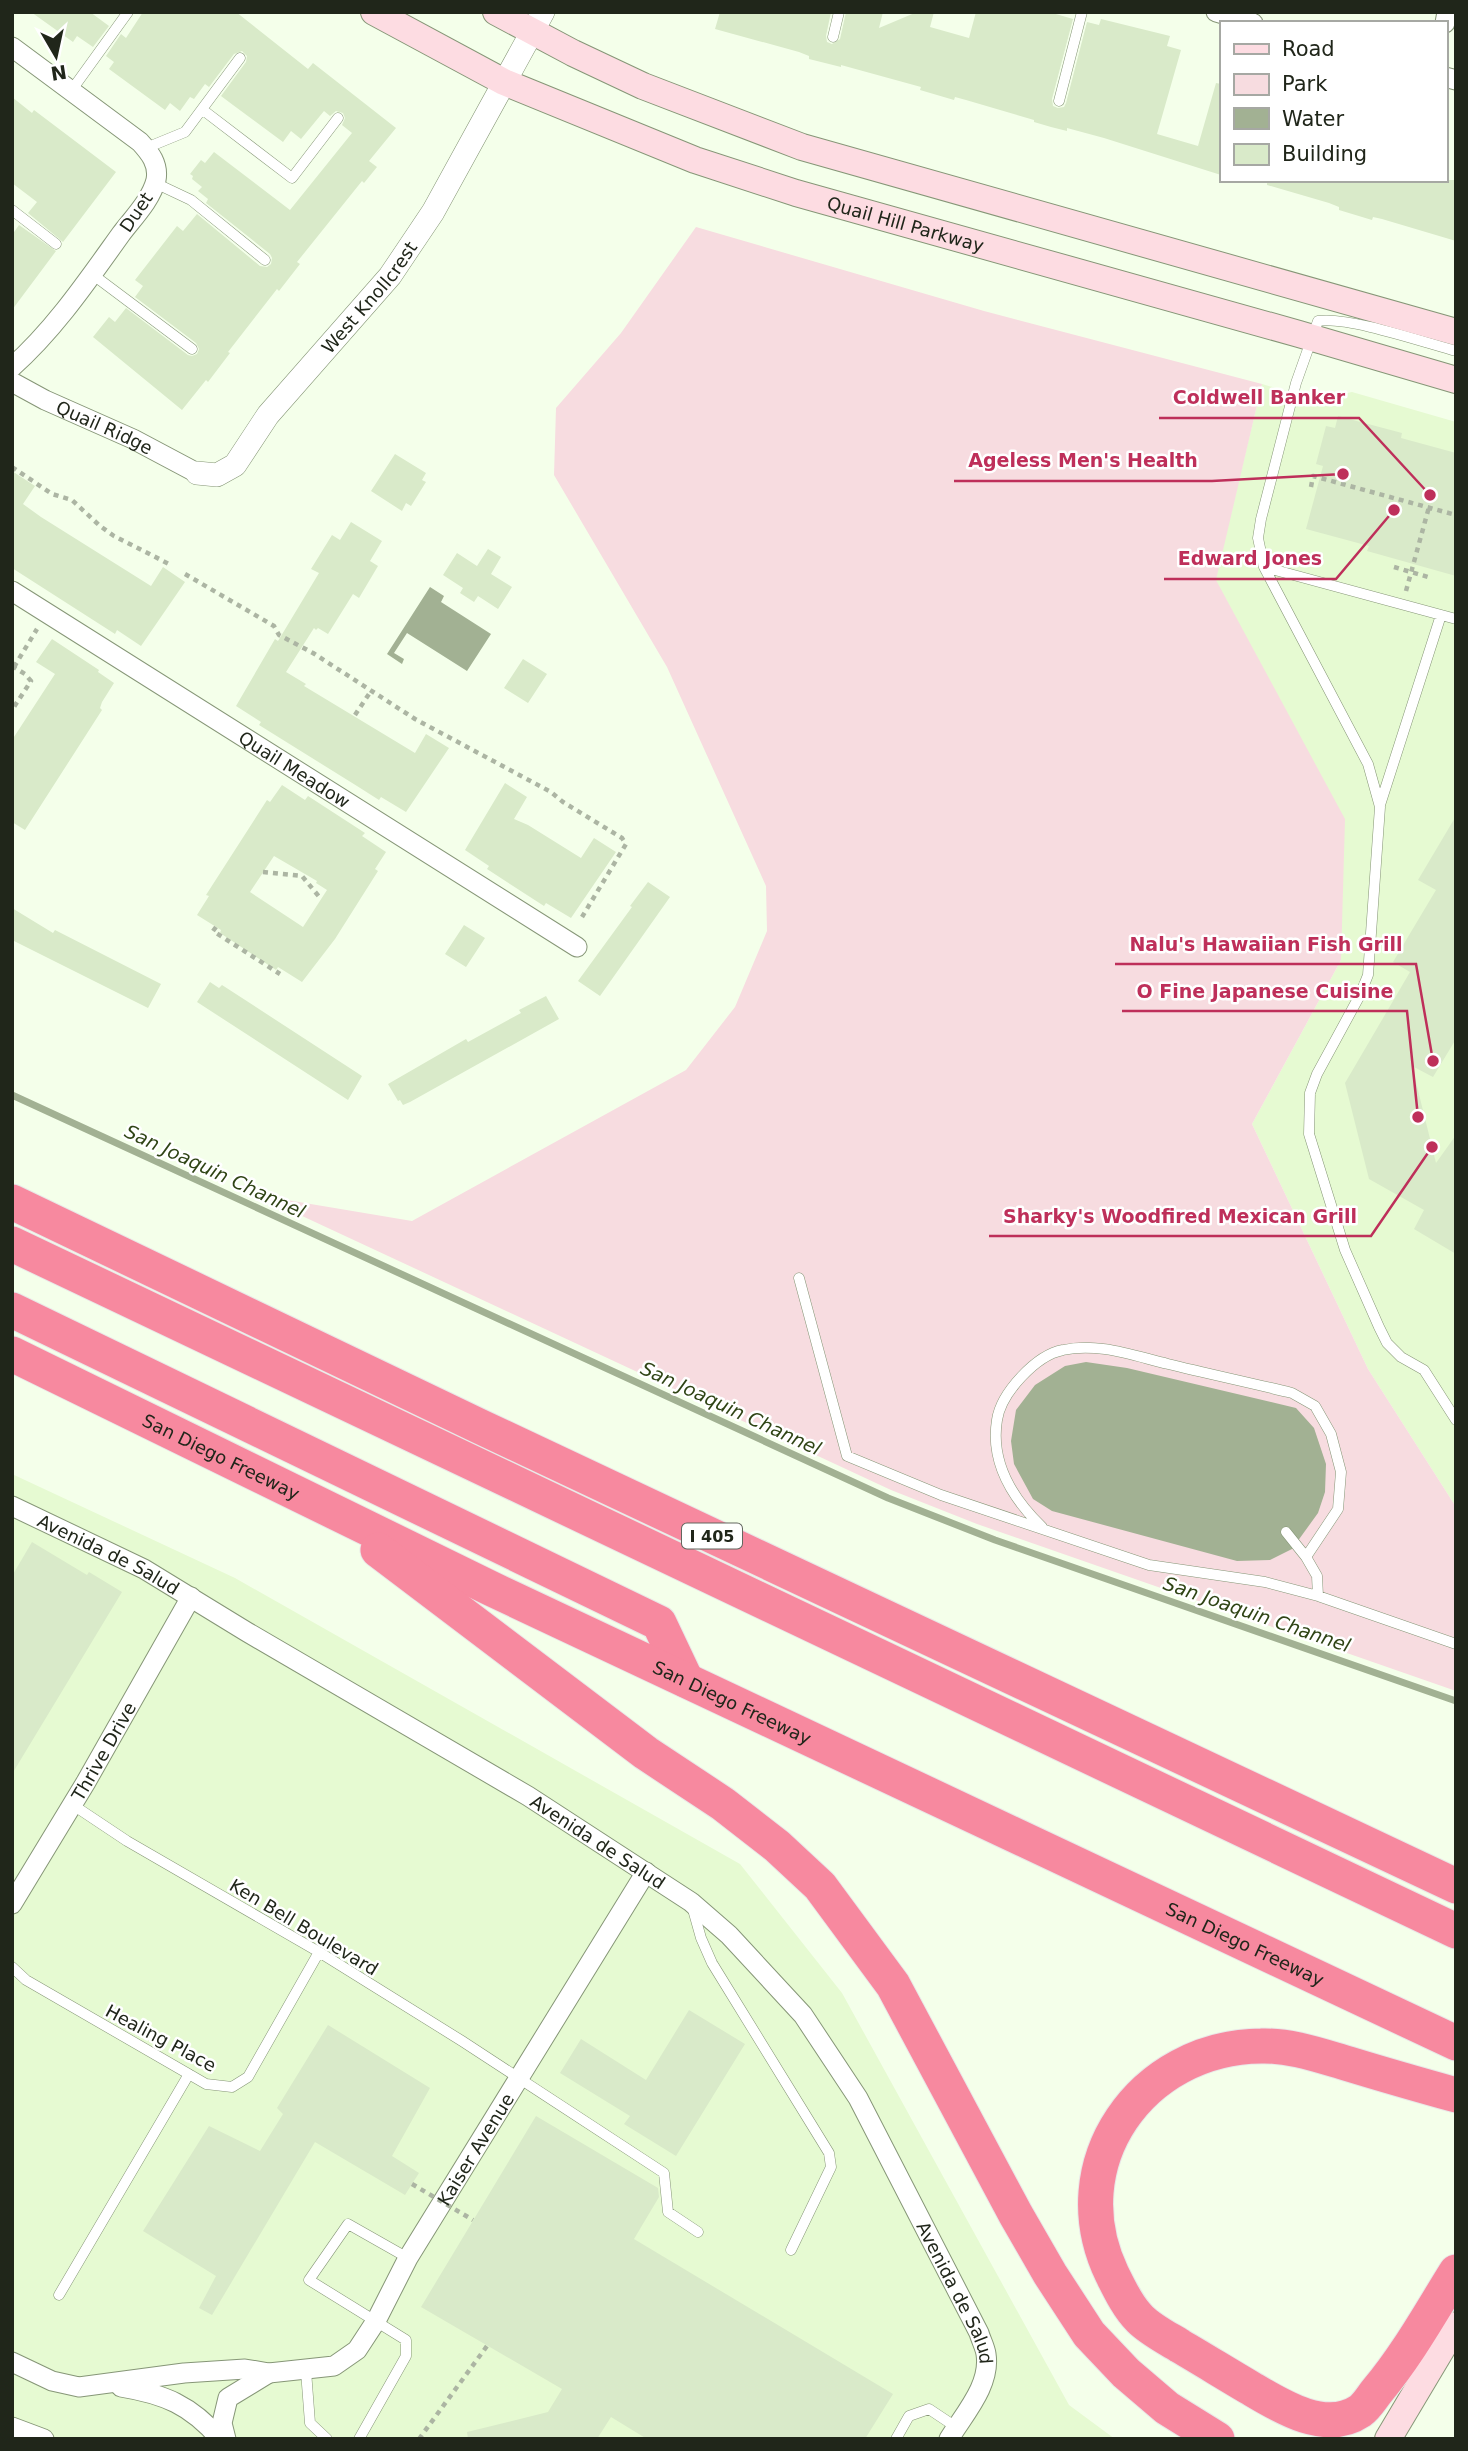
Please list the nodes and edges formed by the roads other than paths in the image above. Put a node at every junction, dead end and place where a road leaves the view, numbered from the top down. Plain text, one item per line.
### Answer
1 (128, 12) edge
2 (374, 12) edge
3 (496, 12) edge
4 (839, 12) edge
5 (1082, 12) edge
6 (1216, 12) edge
7 (1246, 21) edge
8 (537, 22) edge
9 (833, 37) dead end
10 (14, 53) edge
11 (240, 58) dead end
12 (504, 82) junction
13 (71, 91) junction
14 (1059, 102) dead end
15 (203, 110) junction
16 (338, 118) dead end
17 (146, 148) junction
18 (155, 183) junction
19 (12, 210) edge
20 (56, 244) dead end
21 (265, 260) dead end
22 (92, 274) junction
23 (1456, 332) edge
24 (1313, 338) junction
25 (192, 349) dead end
26 (1456, 351) edge
27 (12, 367) edge
28 (1456, 380) edge
29 (12, 382) edge
30 (197, 473) joint
31 (1264, 567) junction
32 (12, 591) edge
33 (1441, 615) junction
34 (1456, 619) edge
35 (1380, 807) junction
36 (577, 947) dead end
37 (12, 1202) edge
38 (12, 1244) edge
39 (799, 1278) dead end
40 (12, 1310) edge
41 (12, 1354) edge
42 (1456, 1420) edge
43 (317, 1504) junction
44 (12, 1506) edge
45 (1044, 1530) junction
46 (1286, 1532) dead end
47 (1306, 1557) junction
48 (1318, 1596) junction
49 (191, 1597) junction
50 (1456, 1644) edge
51 (687, 1680) junction
52 (73, 1805) junction
53 (1414, 1867) junction
54 (646, 1872) junction
55 (1456, 1873) edge
56 (1456, 1886) edge
57 (691, 1902) junction
58 (12, 1904) edge
59 (1456, 1931) edge
60 (319, 1952) junction
61 (12, 1968) edge
62 (12, 1978) edge
63 (26, 1980) junction
64 (1456, 2043) edge
65 (189, 2074) junction
66 (518, 2079) junction
67 (1456, 2095) edge
68 (698, 2232) dead end
69 (791, 2250) dead end
70 (408, 2258) junction
71 (1456, 2272) edge
72 (59, 2295) dead end
73 (376, 2321) junction
74 (1456, 2325) edge
75 (12, 2362) edge
76 (306, 2371) junction
77 (269, 2373) junction
78 (106, 2385) junction
79 (12, 2427) edge
80 (952, 2433) edge
81 (44, 2439) edge
82 (220, 2439) edge
83 (226, 2439) edge
84 (327, 2439) edge
85 (359, 2439) edge
86 (896, 2439) edge
87 (1217, 2439) edge
88 (1388, 2439) edge

1 - 13 lane
2 - 12 main road, Quail Hill Parkway
3 - 8 main road
4 - 9 lane
5 - 14 lane
6 - 7 street
8 - 12 street, West Knollcrest
8 - 23 main road
10 - 13 street
11 - 15 lane
12 - 24 main road, Quail Hill Parkway
12 - 30 street, West Knollcrest
13 - 17 street
15 - 16 lane
15 - 17 lane
17 - 18 street, Duet
18 - 21 lane
18 - 22 street, Duet
19 - 20 lane
22 - 25 lane
22 - 27 street, Duet
24 - 26 lane
24 - 28 main road, Quail Hill Parkway
24 - 31 lane
29 - 30 street, Quail Ridge
31 - 33 lane
31 - 35 lane
32 - 36 street, Quail Meadow
33 - 34 lane
33 - 35 lane
35 - 42 lane
37 - 53 highway, I 405
38 - 59 highway
39 - 45 lane
40 - 51 highway
41 - 43 highway, San Diego Freeway
43 - 51 highway, San Diego Freeway
43 - 87 highway
44 - 49 street, Avenida de Salud
45 - 47 lane
45 - 48 lane
46 - 47 lane
47 - 48 lane
48 - 50 lane
49 - 52 street, Thrive Drive
49 - 54 street, Avenida de Salud
51 - 64 highway, San Diego Freeway
52 - 58 street, Thrive Drive
52 - 60 lane, Ken Bell Boulevard
53 - 55 highway
53 - 56 highway, I 405
54 - 57 street, Avenida de Salud
54 - 66 street, Kaiser Avenue
57 - 69 lane
57 - 80 street, Avenida de Salud
60 - 65 lane, Healing Place
60 - 66 lane, Ken Bell Boulevard
61 - 63 lane, Healing Place
62 - 63 lane
63 - 65 lane, Healing Place
65 - 72 lane
66 - 68 lane, Ken Bell Boulevard
66 - 70 street, Kaiser Avenue
67 - 71 highway
70 - 73 street, Kaiser Avenue
70 - 73 lane
73 - 76 street, Kaiser Avenue
73 - 85 lane
74 - 88 main road
75 - 78 street, Kaiser Avenue
76 - 77 street, Kaiser Avenue
76 - 84 lane
77 - 78 street, Kaiser Avenue
77 - 83 street, Kaiser Avenue
78 - 82 street, Kaiser Avenue
79 - 81 street
80 - 86 lane

